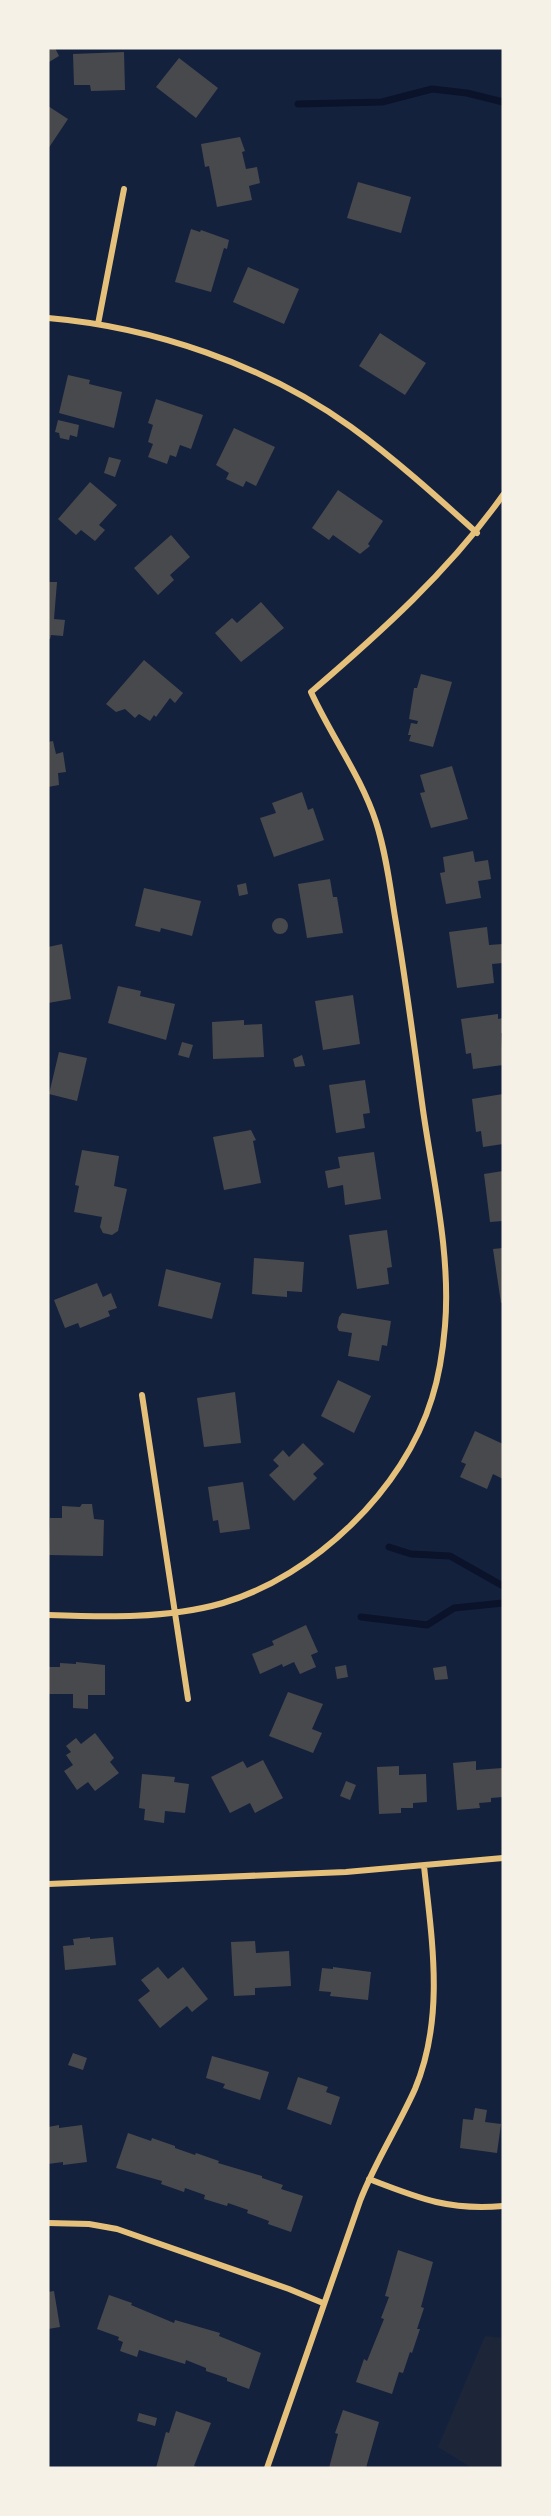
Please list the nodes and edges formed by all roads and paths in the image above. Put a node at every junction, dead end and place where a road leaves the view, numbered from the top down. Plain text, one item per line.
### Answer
1 (124, 189) dead end
2 (48, 318) edge
3 (98, 324) junction
4 (503, 495) edge
5 (477, 533) junction
6 (142, 1395) dead end
7 (174, 1612) junction
8 (48, 1615) edge
9 (188, 1699) dead end
10 (503, 1858) edge
11 (424, 1866) junction
12 (48, 1884) edge
13 (369, 2179) junction
14 (503, 2206) edge
15 (48, 2223) edge
16 (323, 2303) junction
17 (267, 2468) edge

1 - 3 street
2 - 3 street
3 - 5 street
4 - 5 street
5 - 7 street
6 - 7 street
7 - 8 street
7 - 9 street
10 - 11 street
11 - 12 street
11 - 13 street
13 - 14 street
13 - 16 street
15 - 16 street
16 - 17 street

